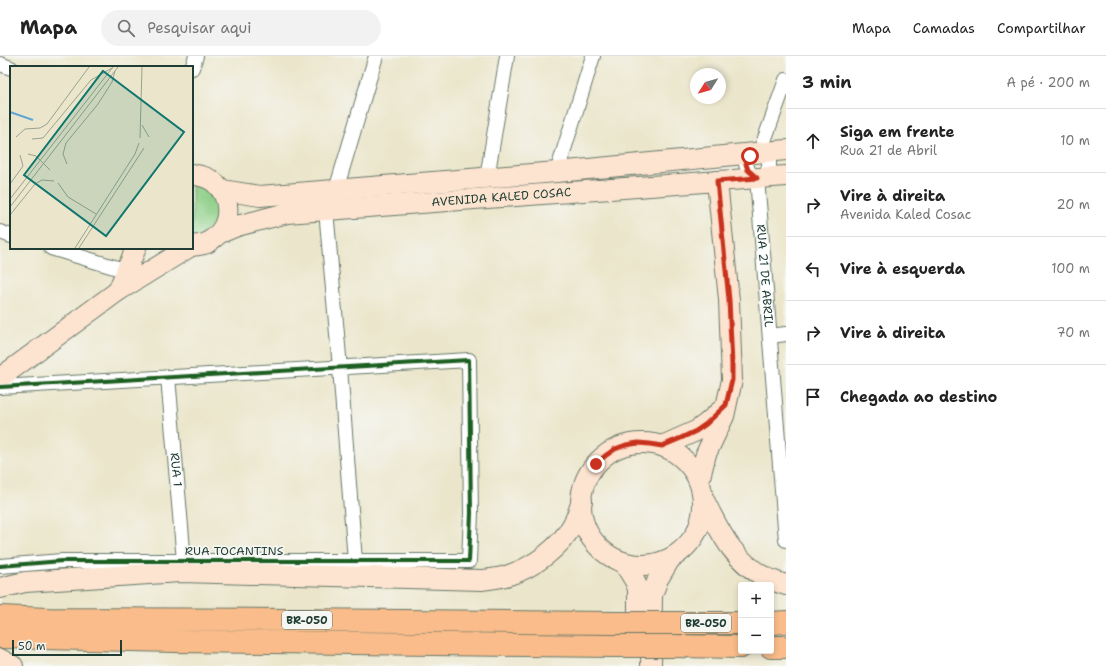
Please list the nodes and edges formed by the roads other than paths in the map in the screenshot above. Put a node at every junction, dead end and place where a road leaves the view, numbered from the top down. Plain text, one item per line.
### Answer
1 (196, 56) edge
2 (376, 56) edge
3 (507, 56) edge
4 (593, 56) edge
5 (0, 64) edge
6 (193, 66) edge
7 (10, 68) edge
8 (786, 80) edge
9 (786, 150) edge
10 (760, 152) junction
11 (693, 159) junction
12 (557, 172) junction
13 (193, 174) edge
14 (786, 176) edge
15 (487, 178) junction
16 (757, 178) junction
17 (717, 181) junction
18 (693, 183) junction
19 (222, 190) junction
20 (336, 190) junction
21 (326, 210) junction
22 (0, 232) edge
23 (220, 233) junction
24 (10, 236) edge
25 (193, 246) edge
26 (55, 249) edge
27 (136, 249) edge
28 (186, 249) edge
29 (134, 273) junction
30 (786, 334) edge
31 (770, 336) junction
32 (340, 368) junction
33 (168, 377) junction
34 (0, 378) edge
35 (0, 387) edge
36 (726, 405) junction
37 (662, 446) junction
38 (698, 481) junction
39 (784, 492) edge
40 (704, 500) junction
41 (582, 501) junction
42 (786, 540) edge
43 (670, 559) junction
44 (184, 561) junction
45 (355, 561) junction
46 (624, 563) junction
47 (0, 566) edge
48 (786, 585) edge
49 (0, 588) edge
50 (0, 616) edge
51 (774, 622) edge
52 (786, 622) edge
53 (738, 623) edge
54 (0, 637) edge
55 (738, 647) edge
56 (774, 647) edge
57 (786, 647) edge
58 (0, 659) edge
59 (13, 666) edge
60 (639, 666) edge
61 (651, 666) edge

1 - 6 street
2 - 20 street
3 - 15 street
4 - 12 street
5 - 7 street
8 - 10 street, RUA 21 DE ABRIL
9 - 10 street, AVENIDA KALED COSAC
10 - 11 street, AVENIDA KALED COSAC
10 - 16 street, RUA 21 DE ABRIL
11 - 12 street, AVENIDA KALED COSAC
11 - 18 street
12 - 15 street, AVENIDA KALED COSAC
13 - 19 street
14 - 16 street, AVENIDA KALED COSAC
15 - 20 street, AVENIDA KALED COSAC
16 - 17 street, AVENIDA KALED COSAC
16 - 31 street, RUA 21 DE ABRIL
17 - 18 street, AVENIDA KALED COSAC
17 - 36 street
18 - 21 street, AVENIDA KALED COSAC
19 - 20 street, AVENIDA KALED COSAC
19 - 23 street
21 - 23 street, AVENIDA KALED COSAC
21 - 32 street
22 - 24 street
23 - 25 street, AVENIDA KALED COSAC
26 - 29 street
27 - 29 street
28 - 29 street
29 - 34 street
30 - 31 street
31 - 39 street, RUA 21 DE ABRIL
32 - 33 street
32 - 45 street
32 - 45 street, RUA TOCANTINS
33 - 35 street
33 - 44 street, RUA 1
36 - 37 street
36 - 38 street
37 - 38 street
37 - 41 street
38 - 40 street
39 - 42 street, RUA 21 DE ABRIL
40 - 43 street
40 - 48 street
41 - 46 street
41 - 49 street
43 - 46 street
43 - 61 street
44 - 45 street, RUA TOCANTINS
44 - 47 street, RUA TOCANTINS
46 - 60 street
50 - 53 highway, BR-050, bridge
51 - 52 highway
54 - 55 highway, BR-050, bridge
56 - 57 highway
58 - 59 street

